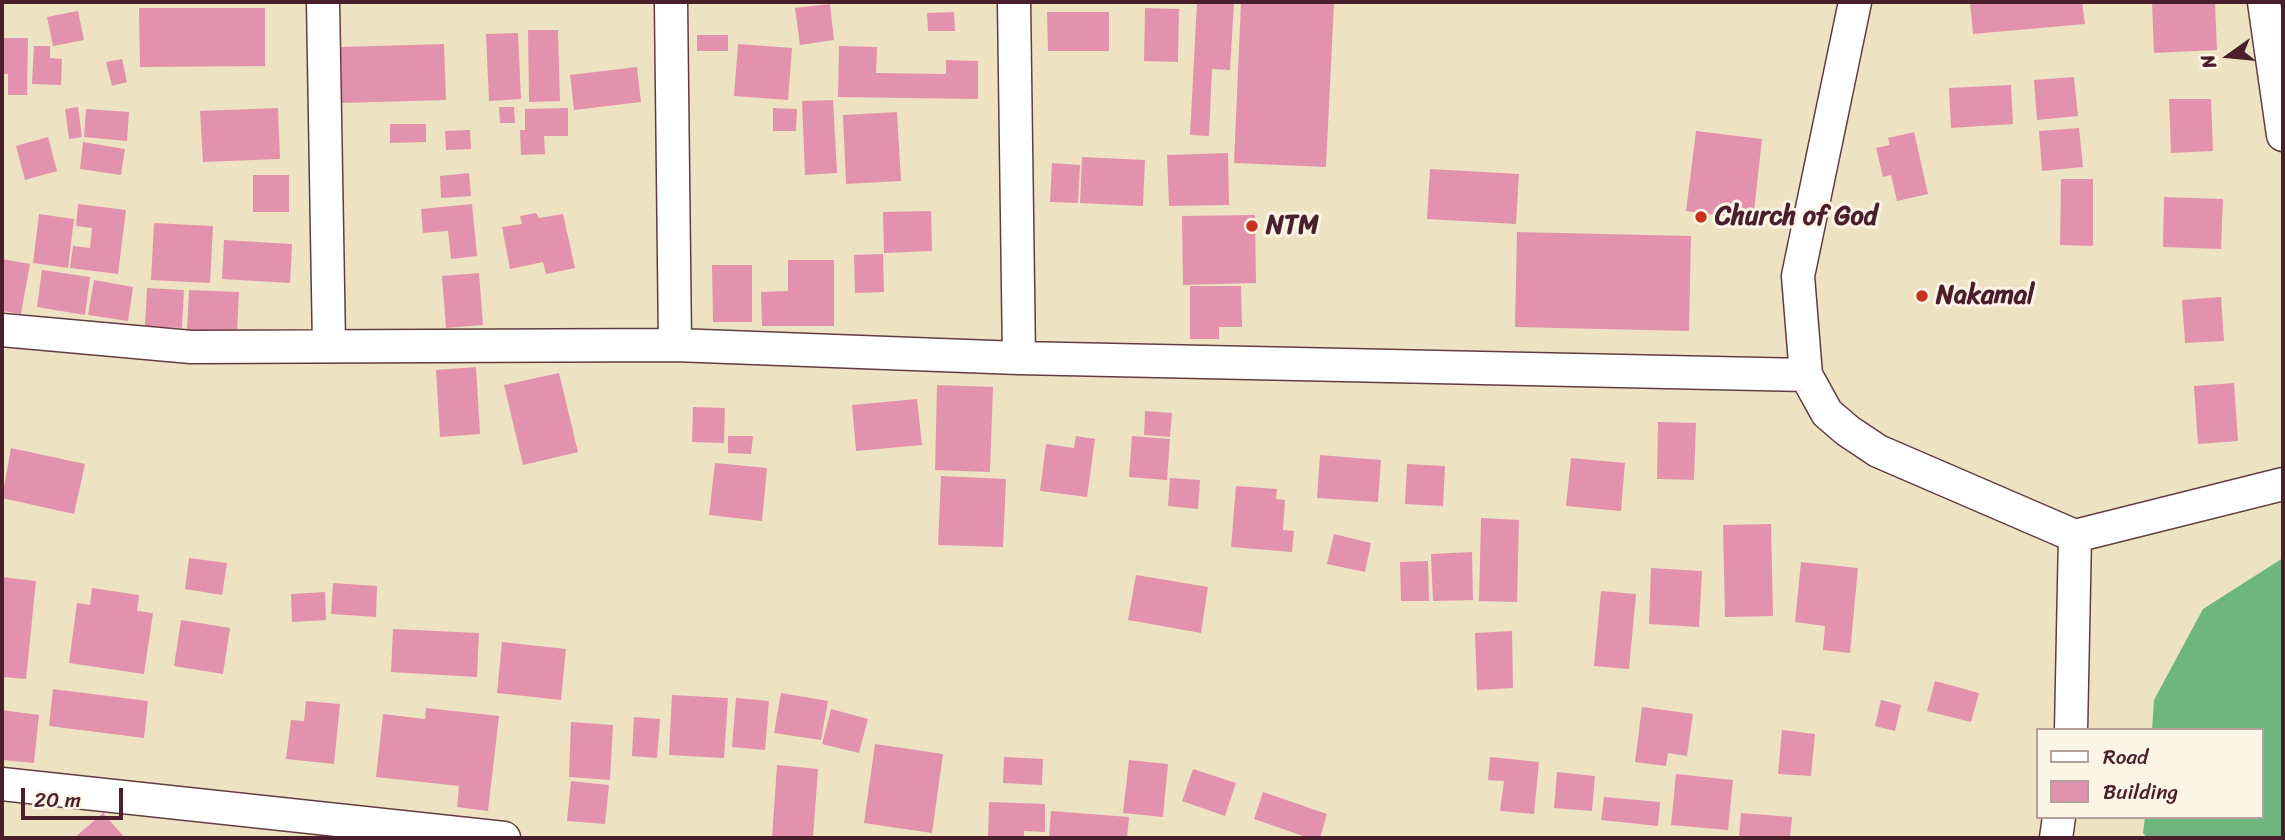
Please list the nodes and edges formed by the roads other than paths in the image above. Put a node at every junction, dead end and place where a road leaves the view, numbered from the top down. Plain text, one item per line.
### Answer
1 (323, 2) edge
2 (671, 2) edge
3 (1014, 2) edge
4 (1855, 2) edge
5 (2264, 2) edge
6 (2283, 135) edge
7 (2, 330) edge
8 (676, 345) junction
9 (329, 346) junction
10 (1019, 358) junction
11 (1806, 375) junction
12 (2283, 484) edge
13 (2075, 537) junction
14 (2071, 728) edge
15 (2, 784) edge
16 (2059, 819) edge
17 (503, 838) edge
18 (2056, 838) edge

1 - 9 street
2 - 8 street
3 - 10 street
4 - 11 street
5 - 6 street
7 - 9 street
8 - 9 street
8 - 10 street
10 - 11 street
11 - 13 street
12 - 13 street
13 - 14 street
15 - 17 street
16 - 18 street

